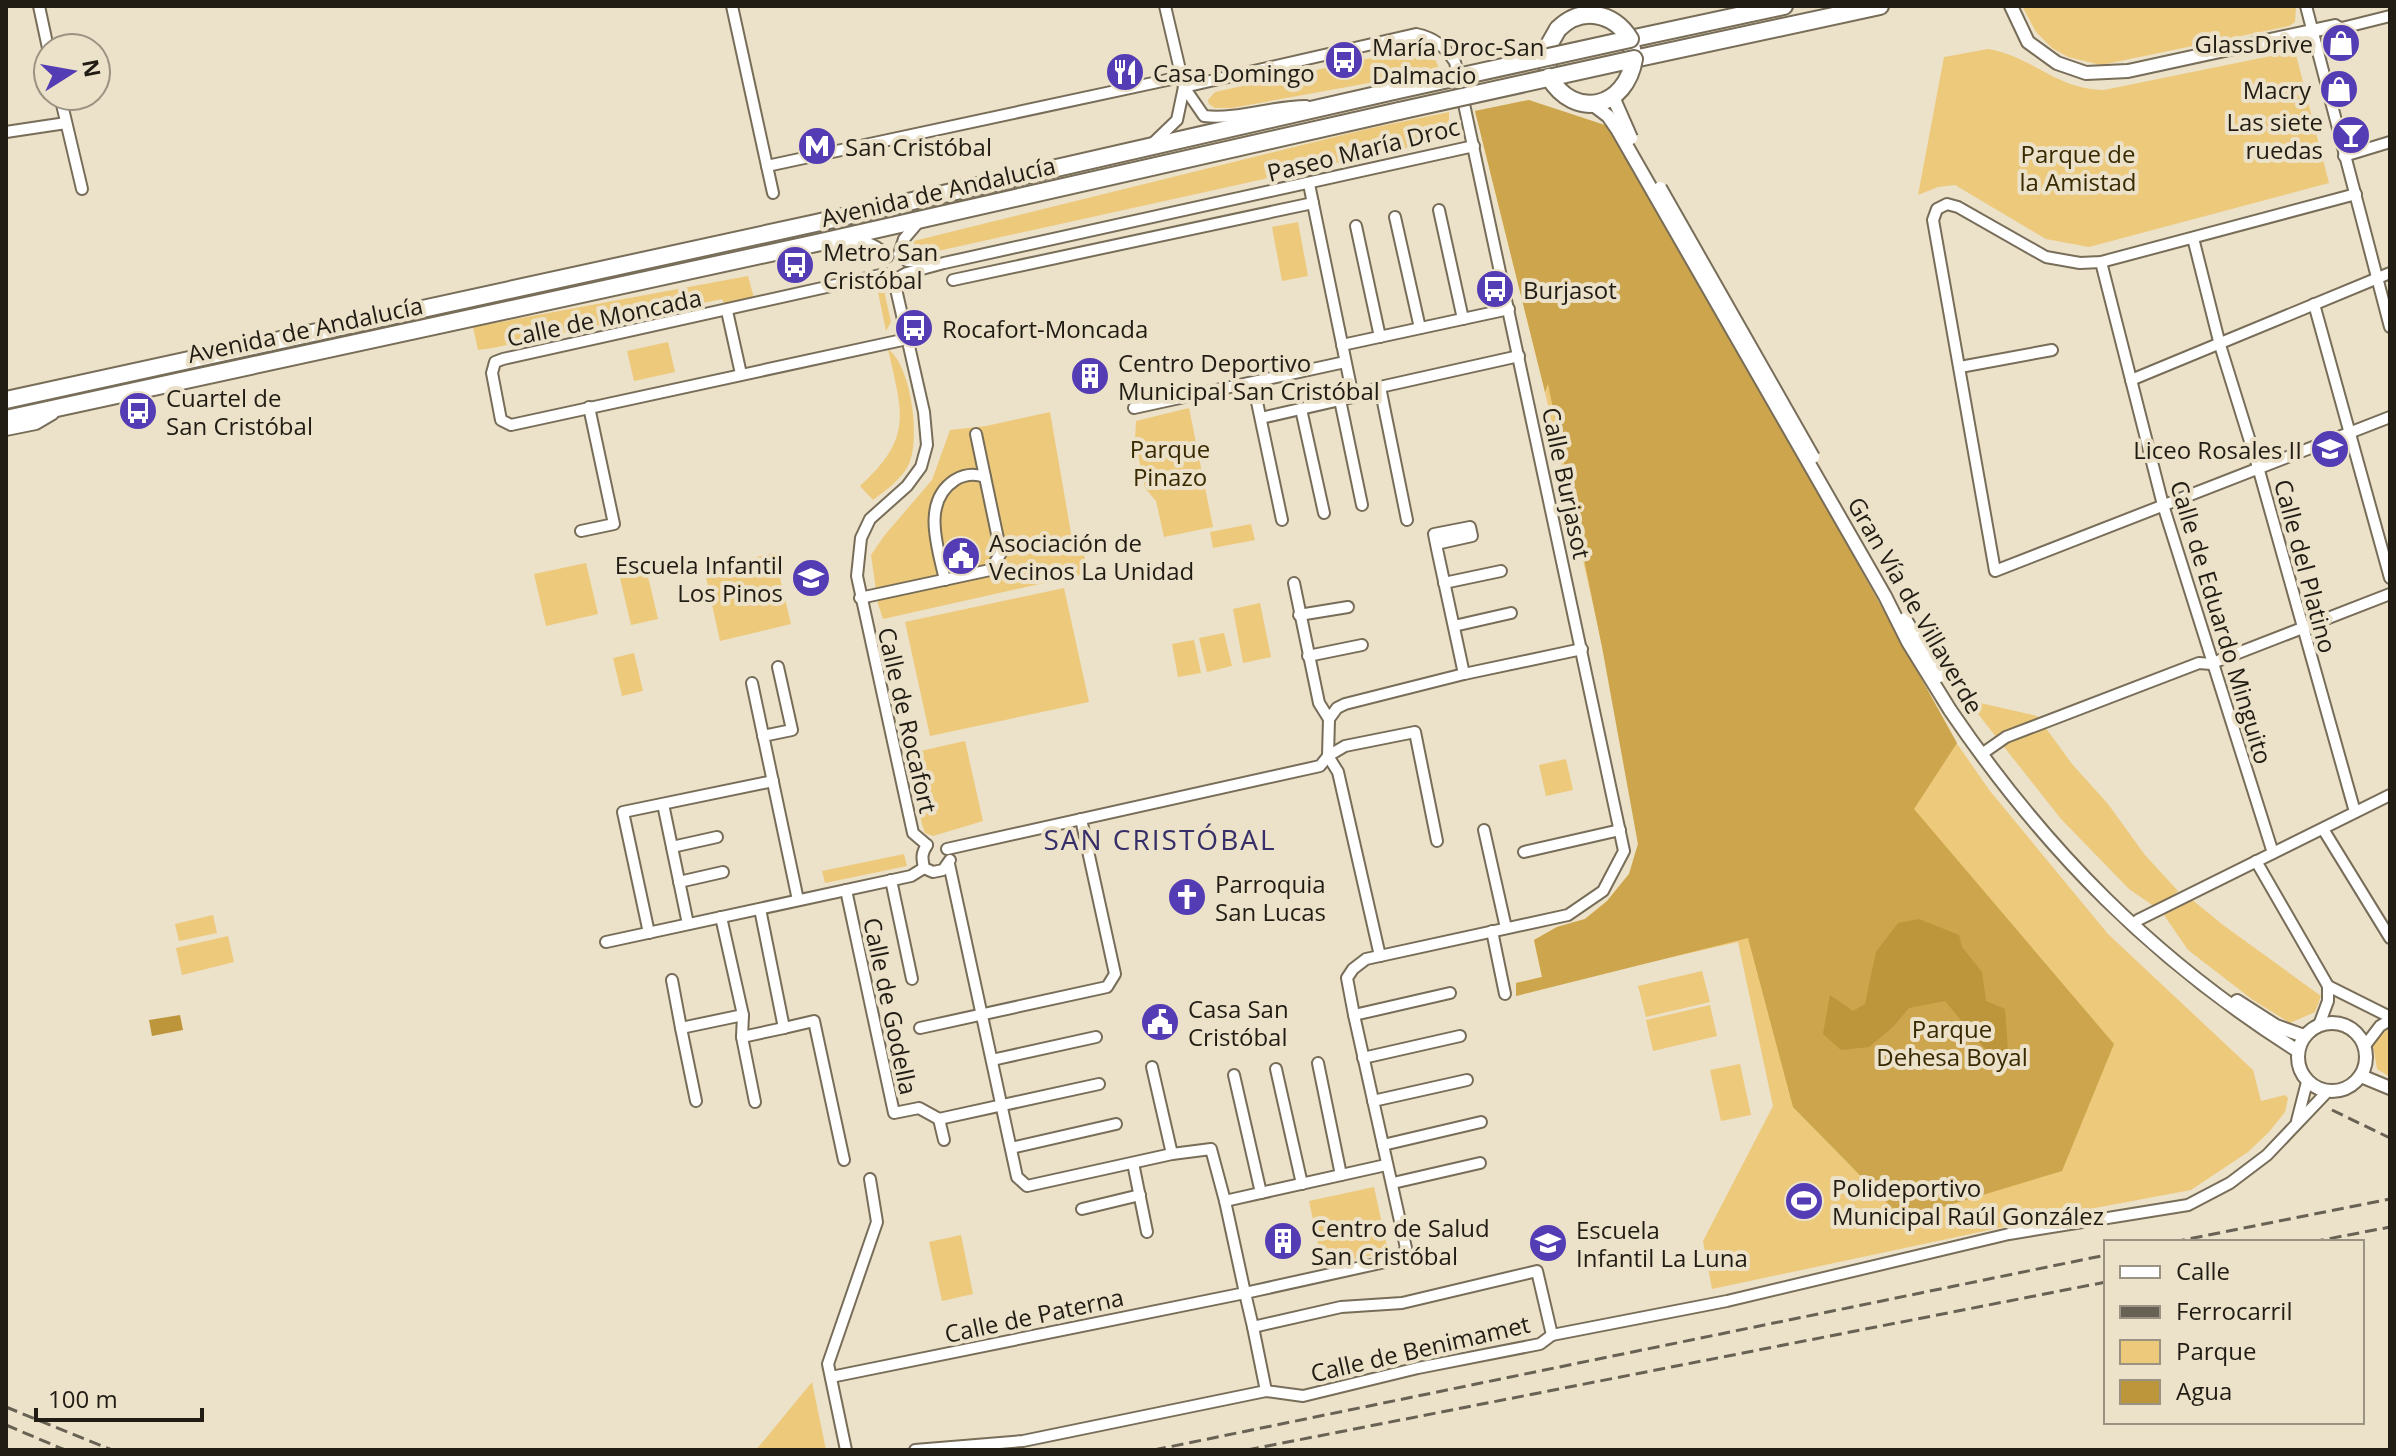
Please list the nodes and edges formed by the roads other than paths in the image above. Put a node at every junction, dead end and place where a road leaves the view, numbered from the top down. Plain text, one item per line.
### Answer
1 (39, 6) edge
2 (732, 6) edge
3 (1165, 6) edge
4 (1784, 6) edge
5 (1880, 6) edge
6 (2011, 6) edge
7 (2306, 6) edge
8 (1586, 10) edge
9 (1566, 14) edge
10 (2390, 16) edge
11 (2335, 26) joint
12 (45, 32) edge
13 (2312, 32) junction
14 (1630, 39) junction
15 (1545, 58) junction
16 (1634, 59) junction
17 (1549, 77) junction
18 (1182, 82) junction
19 (1613, 97) junction
20 (1592, 104) junction
21 (1328, 105) junction
22 (64, 112) edge
23 (66, 123) junction
24 (6, 132) edge
25 (2389, 144) edge
26 (1151, 145) junction
27 (1474, 146) junction
28 (2344, 156) junction
29 (767, 166) junction
30 (1309, 184) junction
31 (82, 189) dead end
32 (773, 193) dead end
33 (2356, 194) junction
34 (1313, 203) junction
35 (1439, 210) dead end
36 (1395, 217) dead end
37 (921, 219) junction
38 (1356, 226) dead end
39 (2193, 238) junction
40 (821, 242) junction
41 (887, 257) junction
42 (2101, 262) junction
43 (904, 263) junction
44 (2390, 273) edge
45 (890, 277) junction
46 (2378, 278) junction
47 (953, 280) dead end
48 (2314, 304) junction
49 (1509, 309) junction
50 (727, 311) junction
51 (1463, 319) junction
52 (2390, 327) edge
53 (1420, 328) junction
54 (1380, 337) junction
55 (907, 339) junction
56 (1342, 345) junction
57 (2220, 345) junction
58 (2052, 350) dead end
59 (1519, 356) junction
60 (173, 362) junction
61 (1345, 362) junction
62 (1960, 367) junction
63 (741, 374) junction
64 (2131, 380) junction
65 (1253, 383) junction
66 (1380, 387) junction
67 (6, 392) edge
68 (1353, 397) junction
69 (6, 400) edge
70 (1340, 400) junction
71 (64, 407) junction
72 (589, 407) junction
73 (1134, 408) dead end
74 (1301, 409) junction
75 (2390, 417) edge
76 (1261, 418) junction
77 (6, 419) edge
78 (6, 430) edge
79 (2350, 431) junction
80 (976, 434) dead end
81 (2258, 467) junction
82 (985, 477) junction
83 (1362, 505) dead end
84 (2163, 505) junction
85 (1324, 513) dead end
86 (1282, 520) dead end
87 (1407, 520) dead end
88 (581, 531) dead end
89 (1436, 544) dead end
90 (1501, 571) dead end
91 (2390, 578) edge
92 (945, 580) junction
93 (1294, 583) dead end
94 (1444, 583) junction
95 (2390, 594) edge
96 (860, 598) junction
97 (1348, 607) dead end
98 (1511, 613) dead end
99 (1299, 615) junction
100 (1454, 626) junction
101 (2302, 629) junction
102 (1362, 645) dead end
103 (1582, 649) junction
104 (1308, 656) junction
105 (2211, 664) junction
106 (778, 667) dead end
107 (1464, 674) junction
108 (752, 683) dead end
109 (1954, 708) junction
110 (1329, 719) junction
111 (763, 736) junction
112 (1986, 751) junction
113 (1328, 756) junction
114 (773, 781) junction
115 (2390, 795) edge
116 (663, 804) junction
117 (2355, 812) junction
118 (1081, 819) junction
119 (2323, 829) junction
120 (1484, 830) dead end
121 (1620, 830) junction
122 (717, 837) dead end
123 (1437, 841) dead end
124 (927, 845) junction
125 (672, 847) junction
126 (947, 849) junction
127 (1524, 852) dead end
128 (2273, 853) junction
129 (2256, 861) junction
130 (949, 864) junction
131 (924, 868) junction
132 (723, 872) dead end
133 (891, 880) junction
134 (679, 882) junction
135 (846, 890) junction
136 (798, 900) junction
137 (760, 909) junction
138 (721, 917) junction
139 (2138, 920) junction
140 (688, 924) junction
141 (1506, 928) junction
142 (1492, 931) junction
143 (649, 933) junction
144 (2390, 938) edge
145 (606, 942) dead end
146 (1380, 956) junction
147 (912, 979) dead end
148 (672, 980) dead end
149 (2328, 986) junction
150 (1450, 993) dead end
151 (1505, 994) dead end
152 (743, 1015) junction
153 (982, 1015) junction
154 (1354, 1015) junction
155 (2390, 1019) edge
156 (2319, 1025) junction
157 (681, 1028) junction
158 (784, 1028) junction
159 (920, 1028) dead end
160 (1460, 1036) dead end
161 (2304, 1036) junction
162 (742, 1037) junction
163 (1096, 1037) dead end
164 (2364, 1047) junction
165 (2298, 1051) junction
166 (1363, 1058) junction
167 (992, 1060) junction
168 (1318, 1063) dead end
169 (1152, 1067) dead end
170 (1276, 1069) dead end
171 (2363, 1070) junction
172 (1234, 1075) dead end
173 (1467, 1080) dead end
174 (2390, 1081) edge
175 (2307, 1082) junction
176 (1099, 1084) dead end
177 (2390, 1088) edge
178 (2327, 1092) junction
179 (696, 1101) dead end
180 (1373, 1101) junction
181 (755, 1102) dead end
182 (1001, 1105) junction
183 (939, 1119) junction
184 (2297, 1121) junction
185 (1481, 1122) dead end
186 (1116, 1124) dead end
187 (944, 1140) dead end
188 (1383, 1145) junction
189 (1011, 1148) junction
190 (1172, 1154) junction
191 (844, 1160) dead end
192 (1133, 1163) junction
193 (1480, 1163) dead end
194 (1386, 1165) junction
195 (1341, 1175) junction
196 (870, 1179) dead end
197 (1393, 1183) junction
198 (1302, 1184) junction
199 (1261, 1193) junction
200 (1140, 1195) junction
201 (1225, 1201) junction
202 (1082, 1209) dead end
203 (1147, 1232) dead end
204 (1245, 1293) junction
205 (1253, 1327) junction
206 (1552, 1335) junction
207 (831, 1377) junction
208 (1266, 1391) junction
209 (846, 1450) edge
210 (915, 1450) edge

1 - 12 street
2 - 29 street
3 - 18 street
4 - 14 main road, Avenida de Andalucía
5 - 16 main road, Avenida de Andalucía
6 - 13 street
7 - 13 street
8 - 9 main road, bridge
8 - 14 main road, bridge
9 - 15 main road, bridge
10 - 11 street
11 - 13 street
13 - 28 street
14 - 15 main road, Avenida de Andalucía, bridge
14 - 16 main road, bridge
15 - 17 main road, bridge
15 - 21 main road, Avenida de Andalucía, bridge
16 - 17 main road, Avenida de Andalucía, bridge
16 - 19 main road, bridge
17 - 20 main road, bridge
17 - 37 main road, Avenida de Andalucía, bridge
18 - 21 street
18 - 26 street
18 - 27 street, Paseo María Droc
18 - 29 street, Paseo María Droc
19 - 20 main road, bridge
19 - 109 street, Gran Vía de Villaverde, bridge
20 - 109 street, Gran Vía de Villaverde, bridge
21 - 26 main road, Avenida de Andalucía
22 - 23 street
23 - 24 street
23 - 31 street
25 - 28 street
26 - 60 main road, Avenida de Andalucía
27 - 30 street, Paseo María Droc
27 - 49 street, Calle Burjasot
28 - 33 street
29 - 32 street
30 - 34 street
30 - 43 street, Paseo María Droc
33 - 39 street
33 - 46 street
34 - 47 street, Paseo María Droc
34 - 56 street
35 - 51 street
36 - 53 street
37 - 40 main road, Avenida de Andalucía
37 - 43 street
38 - 54 street
39 - 42 street
39 - 57 street, Calle del Platino
40 - 41 street
40 - 71 main road, Avenida de Andalucía
41 - 43 street
41 - 45 street, Calle de Rocafort
42 - 62 street
42 - 64 street, Calle de Eduardo Minguito
43 - 45 street, Calle de Moncada
44 - 46 street
45 - 50 street, Calle de Moncada
45 - 55 street, Calle de Rocafort
46 - 48 street
46 - 52 street
48 - 57 street
48 - 79 street
49 - 51 street
49 - 59 street, Calle Burjasot
50 - 63 street, Calle de Moncada
50 - 72 street, Calle de Moncada
51 - 53 street
53 - 54 street
54 - 56 street
55 - 63 street, Calle de Moncada
55 - 96 street, Calle de Rocafort
56 - 61 street
57 - 64 street
57 - 81 street, Calle del Platino
58 - 62 street
59 - 66 street
59 - 103 street, Calle Burjasot
60 - 67 street, Avenida de Andalucía
60 - 69 main road, Avenida de Andalucía
61 - 65 street
61 - 68 street
62 - 84 street
63 - 72 street, Calle de Moncada
64 - 84 street, Calle de Eduardo Minguito
65 - 73 street
65 - 76 street
66 - 68 street
66 - 87 street
68 - 70 street
70 - 74 street
70 - 83 street
71 - 77 main road, Avenida de Andalucía
71 - 78 street
72 - 88 street
74 - 76 street
74 - 85 street
75 - 79 street
76 - 86 street
79 - 81 street
79 - 91 street
80 - 82 street, Calle de Rocafort
81 - 84 street
81 - 101 street, Calle del Platino
82 - 92 street
82 - 92 street, Calle de Rocafort
84 - 105 street, Calle de Eduardo Minguito
89 - 94 street
90 - 94 street
92 - 96 street, Calle de Rocafort
93 - 99 street
94 - 100 street
95 - 101 street
96 - 124 street, Calle de Rocafort
97 - 99 street
98 - 100 street
99 - 104 street
100 - 107 street
101 - 105 street
101 - 117 street, Calle del Platino
102 - 104 street
103 - 107 street
103 - 121 street, Calle Burjasot
104 - 110 street
105 - 112 street
105 - 128 street, Calle de Eduardo Minguito
106 - 111 street
107 - 110 street
108 - 111 street
109 - 112 street, Gran Vía de Villaverde
109 - 165 street, Gran Vía de Villaverde
110 - 113 street
111 - 114 street
112 - 139 street, Gran Vía de Villaverde
113 - 118 street
113 - 123 street
113 - 146 street
114 - 116 street
114 - 136 street
115 - 117 street
116 - 125 street
116 - 143 street
117 - 119 street
118 - 126 street
118 - 153 street
119 - 128 street
119 - 144 street
120 - 141 street
121 - 127 street
121 - 141 street, Calle Burjasot
122 - 125 street
124 - 126 street
124 - 131 street
125 - 134 street
126 - 130 street
128 - 129 street
129 - 139 street
129 - 149 street
130 - 131 street
130 - 153 street
131 - 133 street, Calle de Godella
132 - 134 street
133 - 135 street, Calle de Godella
133 - 147 street, Calle de Godella
134 - 140 street
135 - 136 street, Calle de Godella
135 - 183 street, Calle de Godella
136 - 137 street, Calle de Godella
137 - 138 street, Calle de Godella
137 - 158 street
138 - 140 street, Calle de Godella
138 - 152 street
139 - 161 street, Gran Vía de Villaverde
140 - 143 street, Calle de Godella
141 - 142 street, Calle Burjasot
142 - 146 street, Calle Burjasot
142 - 151 street
143 - 145 street, Calle de Godella
146 - 154 street
148 - 157 street
149 - 155 street
149 - 156 street
150 - 154 street
152 - 157 street
152 - 162 street
153 - 159 street
153 - 167 street
154 - 166 street
155 - 164 street
156 - 161 street
156 - 164 street
157 - 179 street
158 - 162 street
158 - 191 street
160 - 166 street
161 - 165 street
162 - 181 street
163 - 167 street
164 - 171 street
165 - 175 street
166 - 180 street
167 - 182 street
168 - 195 street
169 - 190 street
170 - 198 street
171 - 174 street
171 - 177 street
171 - 178 street
172 - 199 street
173 - 180 street
175 - 178 street
175 - 184 street, Calle de Benimamet
176 - 182 street
178 - 184 street, Calle de Benimamet
180 - 188 street
182 - 183 street, Calle de Godella
182 - 189 street
183 - 187 street
184 - 206 street, Calle de Benimamet
185 - 188 street
186 - 189 street
188 - 194 street
189 - 192 street
190 - 192 street
190 - 201 street
192 - 200 street
193 - 197 street
194 - 195 street
194 - 197 street
195 - 198 street
196 - 207 street
197 - 204 street
198 - 199 street
199 - 201 street
200 - 202 street
200 - 203 street
201 - 204 street
204 - 205 street
204 - 207 street, Calle de Paterna
205 - 206 street, Calle de Benimamet
205 - 208 street
206 - 208 street, Calle de Benimamet
207 - 209 street
208 - 210 street

